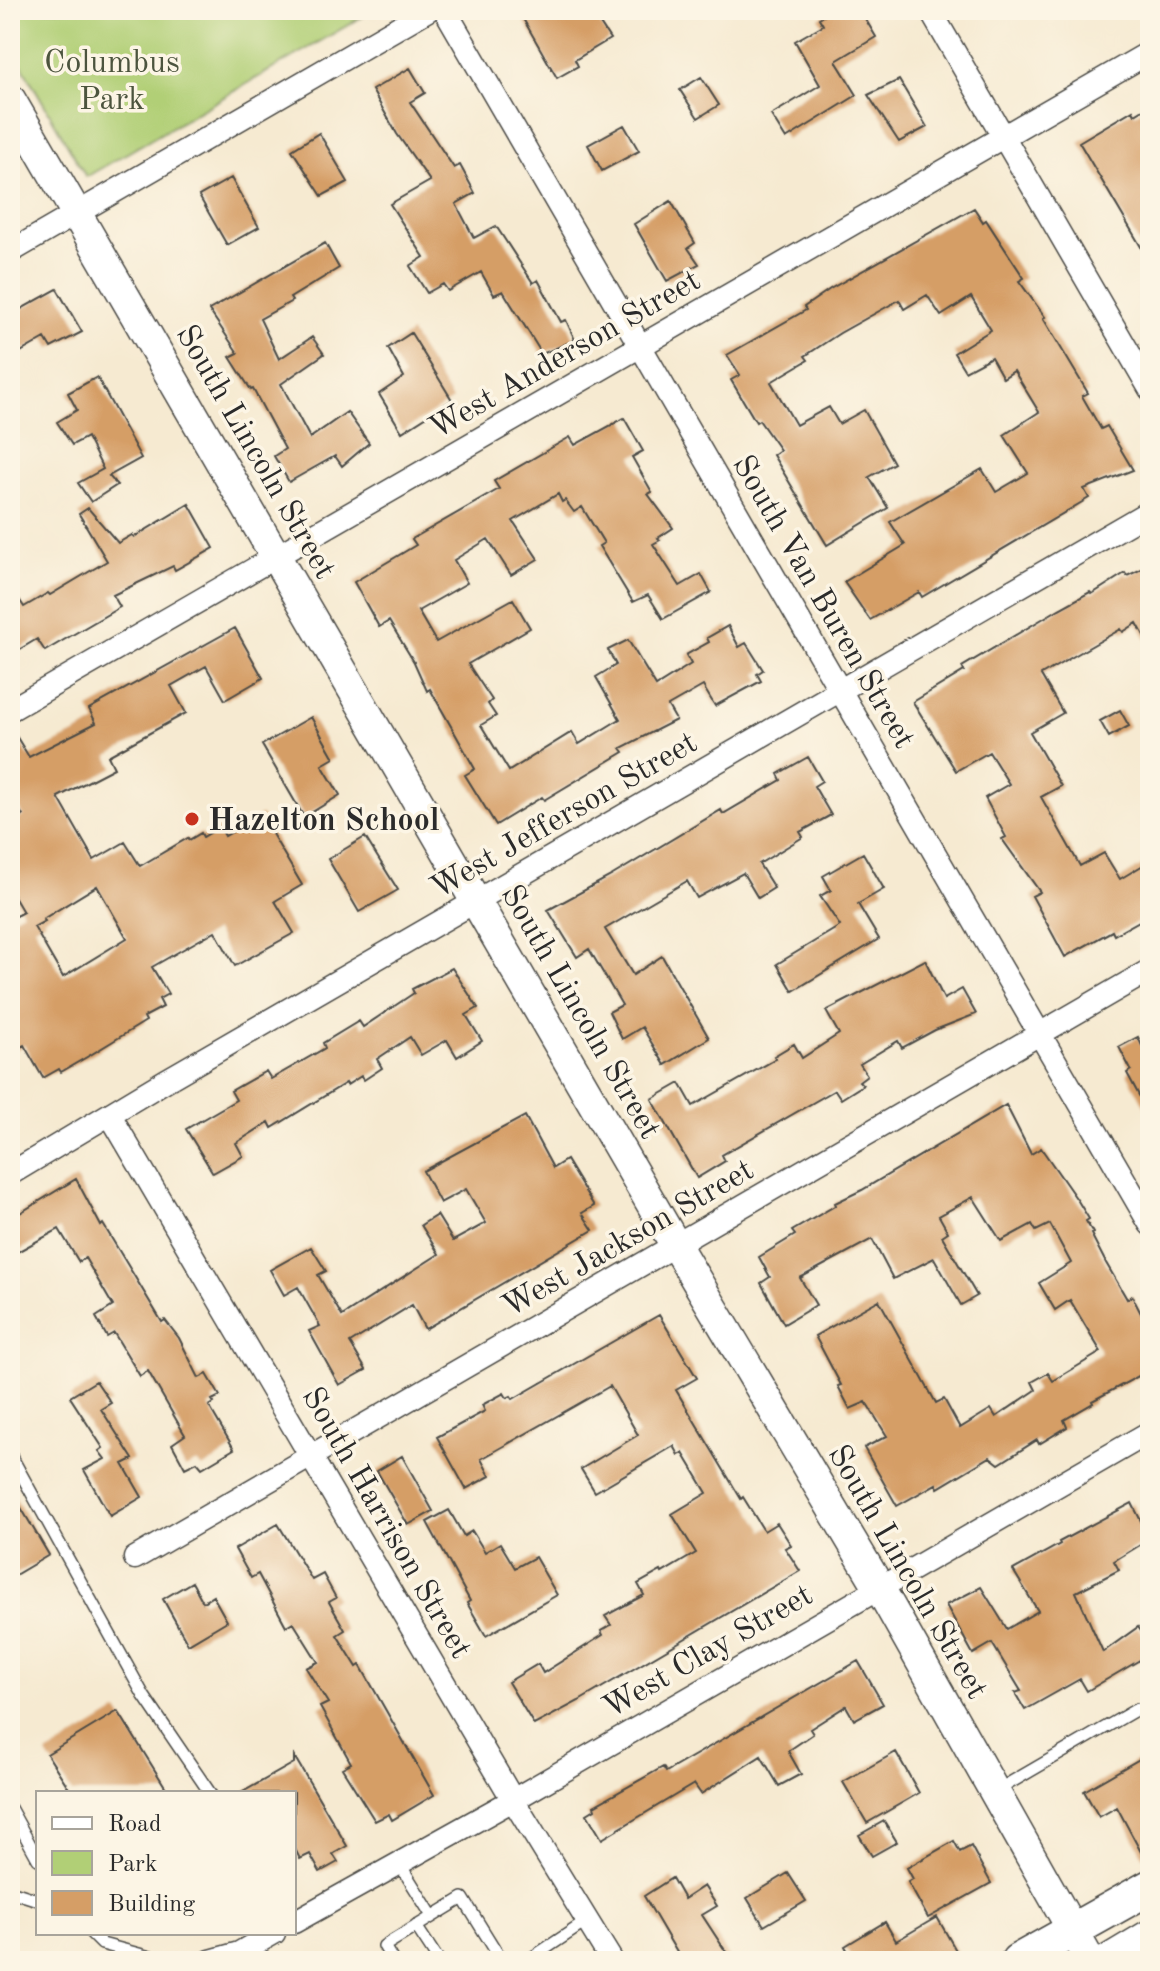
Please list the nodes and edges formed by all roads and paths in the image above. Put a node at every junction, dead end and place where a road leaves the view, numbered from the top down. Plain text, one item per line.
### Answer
1 (428, 10) edge
2 (445, 10) edge
3 (930, 10) edge
4 (1150, 52) edge
5 (10, 99) edge
6 (1004, 136) junction
7 (77, 214) junction
8 (10, 252) edge
9 (640, 347) junction
10 (1150, 389) edge
11 (1150, 511) edge
12 (276, 556) junction
13 (840, 690) junction
14 (10, 710) edge
15 (477, 901) junction
16 (1150, 970) edge
17 (1040, 1033) junction
18 (110, 1115) junction
19 (10, 1174) edge
20 (1150, 1224) edge
21 (676, 1246) junction
22 (1150, 1432) edge
23 (10, 1454) edge
24 (313, 1456) junction
25 (135, 1558) dead end
26 (879, 1587) junction
27 (1137, 1709) dead end
28 (209, 1791) edge
29 (996, 1792) junction
30 (513, 1800) junction
31 (10, 1808) edge
32 (36, 1855) edge
33 (399, 1863) junction
34 (1150, 1887) edge
35 (10, 1891) edge
36 (36, 1899) edge
37 (432, 1916) junction
38 (296, 1921) edge
39 (587, 1921) junction
40 (416, 1926) junction
41 (1073, 1931) junction
42 (93, 1935) edge
43 (270, 1935) edge
44 (1150, 1937) edge
45 (165, 1961) edge
46 (210, 1961) edge
47 (393, 1961) edge
48 (439, 1961) edge
49 (502, 1961) edge
50 (527, 1961) edge
51 (612, 1961) edge
52 (1018, 1961) edge
53 (1090, 1961) edge
54 (1110, 1961) edge

1 - 7 street
2 - 9 street, South Van Buren Street
3 - 6 street
4 - 6 street, West Anderson Street
5 - 7 street, South Lincoln Street
6 - 9 street, West Anderson Street
6 - 10 street
7 - 8 street
7 - 12 street, South Lincoln Street
9 - 12 street, West Anderson Street
9 - 13 street, South Van Buren Street
11 - 13 street, West Jefferson Street
12 - 14 street, West Anderson Street
12 - 15 street, South Lincoln Street
13 - 15 street, West Jefferson Street
13 - 17 street, South Van Buren Street
15 - 18 street, West Jefferson Street
15 - 21 street, South Lincoln Street
16 - 17 street, West Jackson Street
17 - 20 street, South Van Buren Street
17 - 21 street, West Jackson Street
18 - 19 street, West Jefferson Street
18 - 24 street, South Harrison Street
21 - 24 street, West Jackson Street
21 - 26 street, South Lincoln Street
22 - 26 street, West Clay Street
23 - 28 lane
24 - 25 street, West Jackson Street
24 - 30 street, South Harrison Street
26 - 29 street, South Lincoln Street
26 - 30 street, West Clay Street
27 - 29 lane
29 - 41 street, South Lincoln Street
30 - 33 street, West Clay Street
30 - 39 street, South Harrison Street
31 - 32 lane
33 - 37 lane
33 - 38 street, West Clay Street
34 - 41 main road
35 - 36 lane
37 - 40 lane
37 - 49 lane
39 - 50 lane
39 - 51 street, South Harrison Street
40 - 47 lane
40 - 48 lane
41 - 52 main road
41 - 53 street, South Lincoln Street
42 - 45 lane
43 - 46 street
44 - 54 main road

